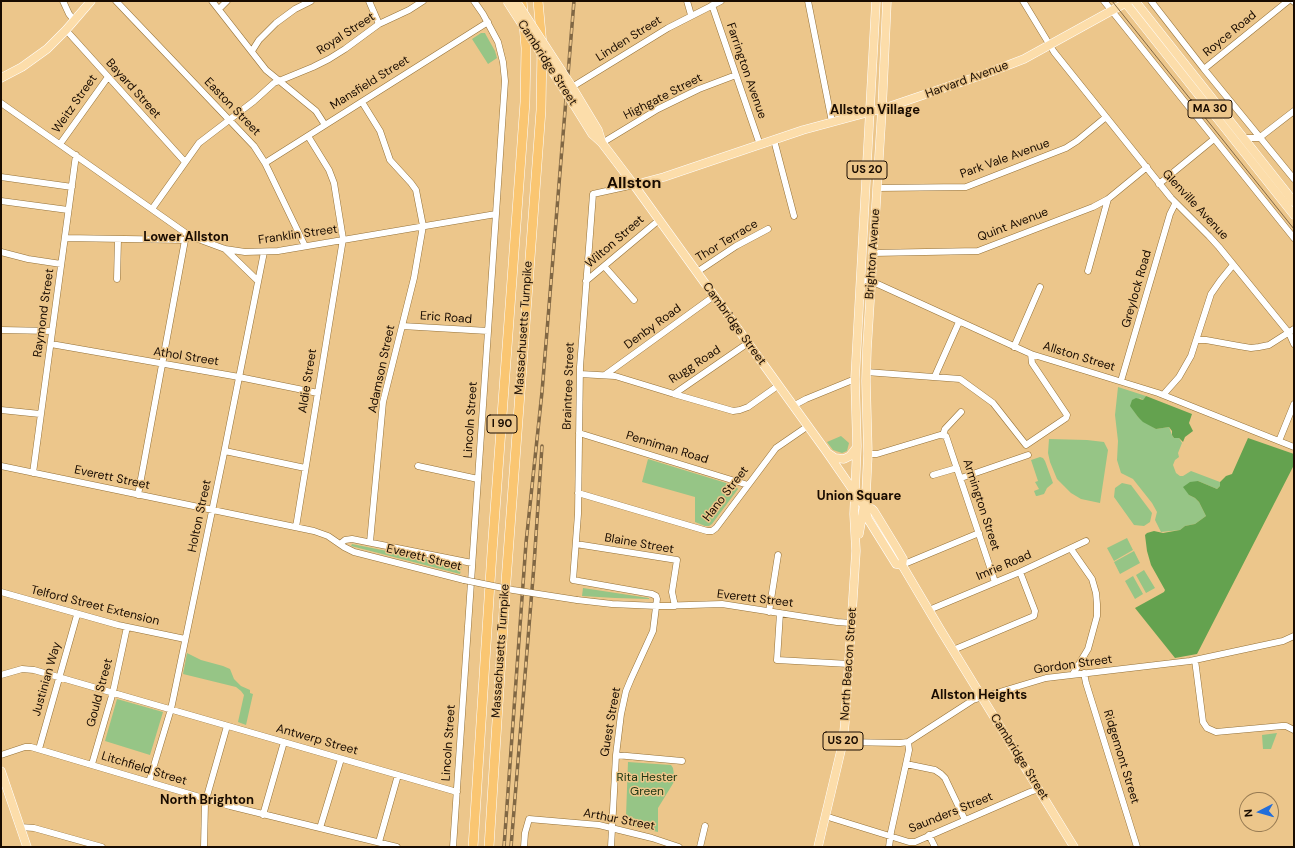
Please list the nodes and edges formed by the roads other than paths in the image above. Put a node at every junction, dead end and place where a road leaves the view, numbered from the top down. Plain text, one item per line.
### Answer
1 (63, 1) edge
2 (91, 1) edge
3 (116, 1) edge
4 (212, 1) edge
5 (227, 1) edge
6 (311, 1) edge
7 (368, 1) edge
8 (423, 1) edge
9 (474, 1) edge
10 (507, 1) edge
11 (516, 1) edge
12 (522, 1) edge
13 (538, 1) edge
14 (687, 1) edge
15 (721, 1) edge
16 (808, 1) edge
17 (876, 1) edge
18 (887, 1) edge
19 (1023, 1) edge
20 (1104, 1) edge
21 (1134, 1) edge
22 (1151, 1) edge
23 (1288, 1) edge
24 (1126, 2) edge
25 (712, 5) junction
26 (219, 9) junction
27 (1112, 11) junction
28 (691, 15) junction
29 (74, 20) junction
30 (488, 22) junction
31 (379, 24) junction
32 (66, 30) junction
33 (1049, 45) junction
34 (252, 51) junction
35 (1204, 69) junction
36 (736, 75) junction
37 (108, 76) junction
38 (1, 78) edge
39 (278, 81) junction
40 (575, 88) junction
41 (362, 102) junction
42 (1, 103) edge
43 (882, 109) junction
44 (1294, 111) edge
45 (870, 112) junction
46 (1106, 117) junction
47 (228, 120) junction
48 (832, 122) junction
49 (325, 125) junction
50 (308, 136) junction
51 (1260, 137) junction
52 (1244, 138) junction
53 (1214, 139) junction
54 (774, 140) junction
55 (602, 143) junction
56 (60, 144) junction
57 (760, 145) junction
58 (76, 155) junction
59 (185, 162) junction
60 (265, 163) junction
61 (1146, 168) junction
62 (1, 177) edge
63 (1294, 179) edge
64 (1159, 184) junction
65 (634, 185) junction
66 (72, 187) junction
67 (877, 188) junction
68 (1108, 199) junction
69 (1, 201) edge
70 (1294, 202) edge
71 (1176, 204) junction
72 (152, 209) junction
73 (68, 210) junction
74 (496, 214) junction
75 (1294, 215) edge
76 (794, 216) dead end
77 (659, 220) junction
78 (423, 226) junction
79 (768, 229) dead end
80 (65, 238) junction
81 (187, 238) junction
82 (1294, 238) edge
83 (118, 239) junction
84 (343, 239) junction
85 (305, 246) junction
86 (225, 249) junction
87 (1, 252) edge
88 (264, 252) junction
89 (873, 253) junction
90 (61, 264) junction
91 (1233, 265) junction
92 (604, 266) junction
93 (1088, 270) dead end
94 (697, 272) junction
95 (117, 279) dead end
96 (861, 280) junction
97 (258, 281) junction
98 (586, 281) junction
99 (871, 281) junction
100 (1040, 287) dead end
101 (714, 296) junction
102 (634, 300) dead end
103 (959, 322) junction
104 (402, 326) junction
105 (1, 330) edge
106 (52, 331) junction
107 (488, 331) junction
108 (1291, 331) edge
109 (1197, 340) junction
110 (748, 343) junction
111 (51, 344) junction
112 (1294, 344) edge
113 (1014, 347) junction
114 (1031, 354) junction
115 (162, 364) junction
116 (866, 372) junction
117 (580, 374) junction
118 (605, 375) junction
119 (935, 376) junction
120 (239, 377) junction
121 (855, 379) junction
122 (1121, 381) junction
123 (779, 385) junction
124 (318, 393) junction
125 (674, 394) junction
126 (1162, 395) junction
127 (1294, 404) edge
128 (793, 406) junction
129 (1, 410) edge
130 (961, 412) dead end
131 (40, 414) junction
132 (808, 426) junction
133 (578, 433) junction
134 (944, 435) junction
135 (1279, 441) junction
136 (857, 446) junction
137 (1294, 447) edge
138 (225, 451) junction
139 (826, 451) junction
140 (868, 454) junction
141 (1028, 455) dead end
142 (1, 466) edge
143 (418, 466) dead end
144 (305, 468) junction
145 (957, 468) junction
146 (33, 473) junction
147 (933, 475) dead end
148 (961, 478) junction
149 (478, 480) junction
150 (748, 485) junction
151 (578, 493) junction
152 (856, 494) junction
153 (138, 495) junction
154 (864, 506) junction
155 (212, 510) junction
156 (296, 527) junction
157 (979, 533) junction
158 (1086, 541) dead end
159 (370, 542) junction
160 (340, 544) junction
161 (576, 544) junction
162 (1072, 549) junction
163 (856, 551) junction
164 (778, 555) dead end
165 (472, 562) junction
166 (902, 565) junction
167 (1020, 572) junction
168 (995, 582) junction
169 (1, 592) edge
170 (657, 606) junction
171 (675, 606) junction
172 (929, 610) junction
173 (769, 612) junction
174 (780, 613) junction
175 (77, 615) junction
176 (852, 623) junction
177 (127, 627) junction
178 (1294, 636) edge
179 (185, 638) junction
180 (953, 650) junction
181 (1195, 660) junction
182 (849, 664) junction
183 (1084, 673) junction
184 (1073, 674) junction
185 (1, 675) edge
186 (59, 677) junction
187 (113, 692) junction
188 (983, 697) junction
189 (171, 709) junction
190 (227, 726) junction
191 (1294, 730) edge
192 (284, 742) junction
193 (843, 742) junction
194 (908, 742) junction
195 (39, 749) junction
196 (1, 755) edge
197 (616, 755) junction
198 (341, 759) junction
199 (682, 761) dead end
200 (92, 764) junction
201 (906, 764) junction
202 (1, 771) edge
203 (398, 775) junction
204 (149, 782) junction
205 (1039, 789) junction
206 (457, 792) junction
207 (206, 799) junction
208 (263, 815) junction
209 (825, 816) junction
210 (965, 820) junction
211 (705, 826) dead end
212 (20, 827) junction
213 (320, 828) junction
214 (612, 828) junction
215 (929, 835) junction
216 (891, 836) junction
217 (379, 842) junction
218 (27, 847) edge
219 (102, 847) edge
220 (204, 847) edge
221 (398, 847) edge
222 (453, 847) edge
223 (473, 847) edge
224 (489, 847) edge
225 (524, 847) edge
226 (611, 847) edge
227 (679, 847) edge
228 (700, 847) edge
229 (818, 847) edge
230 (889, 847) edge
231 (935, 847) edge
232 (1074, 847) edge
233 (1137, 847) edge

1 - 29 street
2 - 29 main road
3 - 47 street, Easton Street
4 - 26 street
5 - 26 street
6 - 34 street
7 - 31 street
8 - 31 street, Royal Street
9 - 30 street, Lincoln Street
10 - 55 main road, Cambridge Street, bridge
11 - 40 main road, Cambridge Street, bridge
12 - 223 highway, Massachusetts Turnpike / I 90
13 - 224 highway, Massachusetts Turnpike / I 90
14 - 28 street
15 - 25 street, Linden Street
16 - 48 street
17 - 45 main road, Brighton Avenue / US 20
18 - 43 main road, Brighton Avenue / US 20
19 - 33 street, Glenville Avenue
20 - 27 street
21 - 52 main road, MA 30
22 - 35 street
23 - 35 street, Royce Road
24 - 27 main road, Harvard Avenue
24 - 75 main road, MA 30
25 - 28 street, Linden Street
25 - 36 street, Farrington Avenue
26 - 34 street
27 - 33 main road, Harvard Avenue
27 - 53 street
28 - 40 street, Linden Street
29 - 32 main road
30 - 41 street, Mansfield Street
30 - 74 street, Lincoln Street
31 - 39 street, Royal Street
32 - 37 street, Bayard Street
32 - 38 main road
33 - 43 main road, Harvard Avenue
33 - 46 street, Glenville Avenue
34 - 39 street
35 - 51 street
36 - 55 street, Highgate Street
36 - 57 street, Farrington Avenue
37 - 56 street, Weitz Street
37 - 59 street, Bayard Street
39 - 47 street, Royal Street
39 - 49 street
40 - 55 main road, Cambridge Street
41 - 49 street, Mansfield Street
41 - 78 street, Adamson Street
42 - 56 street, Franklin Street
43 - 45 main road, Harvard Avenue
43 - 67 main road, Brighton Avenue / US 20
44 - 51 street
45 - 48 main road, Harvard Avenue
45 - 96 main road, Brighton Avenue / US 20
46 - 61 street, Glenville Avenue
46 - 67 street, Park Vale Avenue
47 - 59 street, Royal Street
47 - 60 street, Easton Street
48 - 54 main road, Harvard Avenue
49 - 50 street, Mansfield Street
50 - 60 street, Mansfield Street
50 - 84 street, Aldie Street
51 - 52 street
51 - 63 street
52 - 70 main road, MA 30
53 - 64 street
53 - 82 street
54 - 57 main road, Harvard Avenue
54 - 76 street
55 - 65 main road, Cambridge Street
56 - 58 street, Franklin Street
57 - 65 main road, Harvard Avenue
58 - 66 street, Raymond Street
58 - 72 street, Franklin Street
59 - 72 street, Royal Street
60 - 85 street, Easton Street
61 - 64 street, Glenville Avenue
61 - 68 street, Quint Avenue
62 - 66 street
64 - 71 street, Glenville Avenue
65 - 77 main road, Cambridge Street
65 - 98 street, Braintree Street
66 - 73 street, Raymond Street
67 - 89 main road, Brighton Avenue / US 20
68 - 89 street, Quint Avenue
68 - 93 street
69 - 73 street
71 - 91 street, Glenville Avenue
71 - 122 street, Greylock Road
72 - 81 street, Franklin Street
73 - 80 street, Raymond Street
74 - 78 street, Franklin Street
74 - 107 street, Lincoln Street
77 - 92 street, Wilton Street
77 - 94 main road, Cambridge Street
78 - 84 street, Franklin Street
78 - 104 street, Adamson Street
79 - 94 street, Thor Terrace
80 - 83 street
80 - 90 street, Raymond Street
81 - 83 street
81 - 86 street, Franklin Street
81 - 115 street
83 - 95 street
84 - 85 street, Franklin Street
84 - 124 street, Aldie Street
85 - 88 street, Franklin Street
86 - 88 street, Franklin Street
86 - 97 street
87 - 90 street
88 - 97 street, Holton Street
89 - 99 main road, Brighton Avenue / US 20
90 - 106 street, Raymond Street
91 - 108 street, Glenville Avenue
91 - 109 street
92 - 98 street, Wilton Street
92 - 102 street
94 - 101 main road, Cambridge Street
96 - 99 street, Allston Street
96 - 121 main road, Brighton Avenue / US 20
97 - 120 street, Holton Street
98 - 117 street, Braintree Street
99 - 103 street, Allston Street
99 - 116 main road, Brighton Avenue / US 20
100 - 113 street
101 - 110 main road, Cambridge Street
101 - 118 street, Denby Road
103 - 113 street, Allston Street
103 - 119 street
104 - 107 street, Eric Road
104 - 159 street, Adamson Street
105 - 106 street
106 - 111 street, Raymond Street
107 - 149 street, Lincoln Street
108 - 109 street
108 - 112 street, Glenville Avenue
109 - 126 street
110 - 123 main road, Cambridge Street
110 - 125 street, Rugg Road
111 - 115 street, Athol Street
111 - 131 street, Raymond Street
113 - 114 street, Allston Street
114 - 119 street
114 - 122 street, Allston Street
115 - 120 street, Athol Street
115 - 153 street
116 - 119 street
116 - 140 main road, Brighton Avenue / US 20
117 - 118 street, Rugg Road
117 - 133 street, Braintree Street
118 - 125 street, Rugg Road
120 - 124 street, Athol Street
120 - 138 street, Holton Street
121 - 128 street
121 - 136 main road, Brighton Avenue / US 20
122 - 126 street, Allston Street
123 - 125 street
123 - 128 main road, Cambridge Street
124 - 144 street, Aldie Street
126 - 135 street, Allston Street
127 - 135 street
128 - 132 main road, Cambridge Street
129 - 131 street
130 - 134 street
131 - 146 street, Raymond Street
132 - 139 main road, Cambridge Street
132 - 150 street, Hano Street
133 - 150 street, Penniman Road
133 - 151 street, Braintree Street
134 - 140 street
134 - 145 street, Armington Street
135 - 137 street, Allston Street
136 - 139 main road
136 - 152 main road, Brighton Avenue / US 20
138 - 144 street
138 - 155 street, Holton Street
139 - 152 main road, Cambridge Street
140 - 154 main road, Brighton Avenue / US 20
141 - 148 street
142 - 146 street, Everett Street
143 - 149 street
144 - 156 street, Aldie Street
145 - 147 street
145 - 148 street, Armington Street
146 - 153 street, Everett Street
148 - 157 street, Armington Street
149 - 165 street, Lincoln Street
150 - 151 street, Hano Street
151 - 161 street, Braintree Street
152 - 154 main road, Cambridge Street
152 - 163 main road, North Beacon Street / US 20
153 - 155 street, Everett Street
154 - 163 main road, North Beacon Street / US 20
154 - 166 main road, Cambridge Street
154 - 166 main road, Cambridge Street
155 - 156 street, Everett Street
155 - 179 street, Holton Street
156 - 160 street, Everett Street
157 - 166 street
157 - 168 street, Armington Street
158 - 162 street, Imrie Road
159 - 160 street
159 - 165 street
160 - 170 street, Everett Street, bridge
161 - 170 street, Braintree Street
161 - 171 street, Blaine Street
162 - 167 street, Imrie Road
162 - 184 street
163 - 176 main road, North Beacon Street / US 20
164 - 173 street
165 - 206 street, Lincoln Street
166 - 172 main road, Cambridge Street
167 - 168 street, Imrie Road
167 - 180 street
168 - 172 street, Imrie Road
169 - 175 street, Telford Street Extension
170 - 171 street, Everett Street
170 - 197 street, Guest Street
171 - 173 street, Everett Street
172 - 180 main road, Cambridge Street
173 - 174 street, Everett Street
174 - 176 street, Everett Street
174 - 182 street
175 - 177 street, Telford Street Extension
175 - 186 street, Justinian Way
176 - 182 main road, North Beacon Street / US 20
177 - 179 street, Telford Street Extension
177 - 187 street, Gould Street
178 - 181 street, Gordon Street
179 - 189 street, Holton Street
180 - 188 main road, Cambridge Street
181 - 183 street, Gordon Street
181 - 191 street
182 - 193 main road, North Beacon Street / US 20
183 - 184 street, Gordon Street
183 - 233 street, Ridgemont Street
184 - 188 street, Gordon Street
185 - 186 street, Antwerp Street
186 - 187 street, Antwerp Street
186 - 195 street, Justinian Way
187 - 189 street, Antwerp Street
187 - 200 street, Gould Street
188 - 194 street, Gordon Street
188 - 205 main road, Cambridge Street
189 - 190 street, Antwerp Street
189 - 204 street, Holton Street
190 - 192 street, Antwerp Street
190 - 207 street
192 - 198 street, Antwerp Street
192 - 208 street
193 - 194 street, Gordon Street
193 - 209 main road, North Beacon Street / US 20
194 - 201 street
195 - 196 street, Litchfield Street
195 - 200 street, Litchfield Street
197 - 199 street
197 - 214 street, Guest Street
198 - 203 street, Antwerp Street
198 - 213 street
200 - 204 street, Litchfield Street
201 - 210 street
201 - 216 street
202 - 212 main road
203 - 206 street, Antwerp Street
203 - 217 street
204 - 207 street, Litchfield Street
205 - 210 street, Saunders Street
205 - 232 main road, Cambridge Street
206 - 222 street, Lincoln Street
207 - 208 street, Litchfield Street
207 - 220 street
208 - 213 street, Litchfield Street
209 - 216 street, Saunders Street
209 - 229 main road, North Beacon Street / US 20
210 - 215 street, Saunders Street
211 - 228 street
212 - 218 main road
212 - 219 street
213 - 217 street, Litchfield Street
214 - 225 street, Arthur Street
214 - 226 street, Guest Street
214 - 227 street, Arthur Street
215 - 216 street, Saunders Street
215 - 231 street
216 - 230 street
217 - 221 street, Litchfield Street

